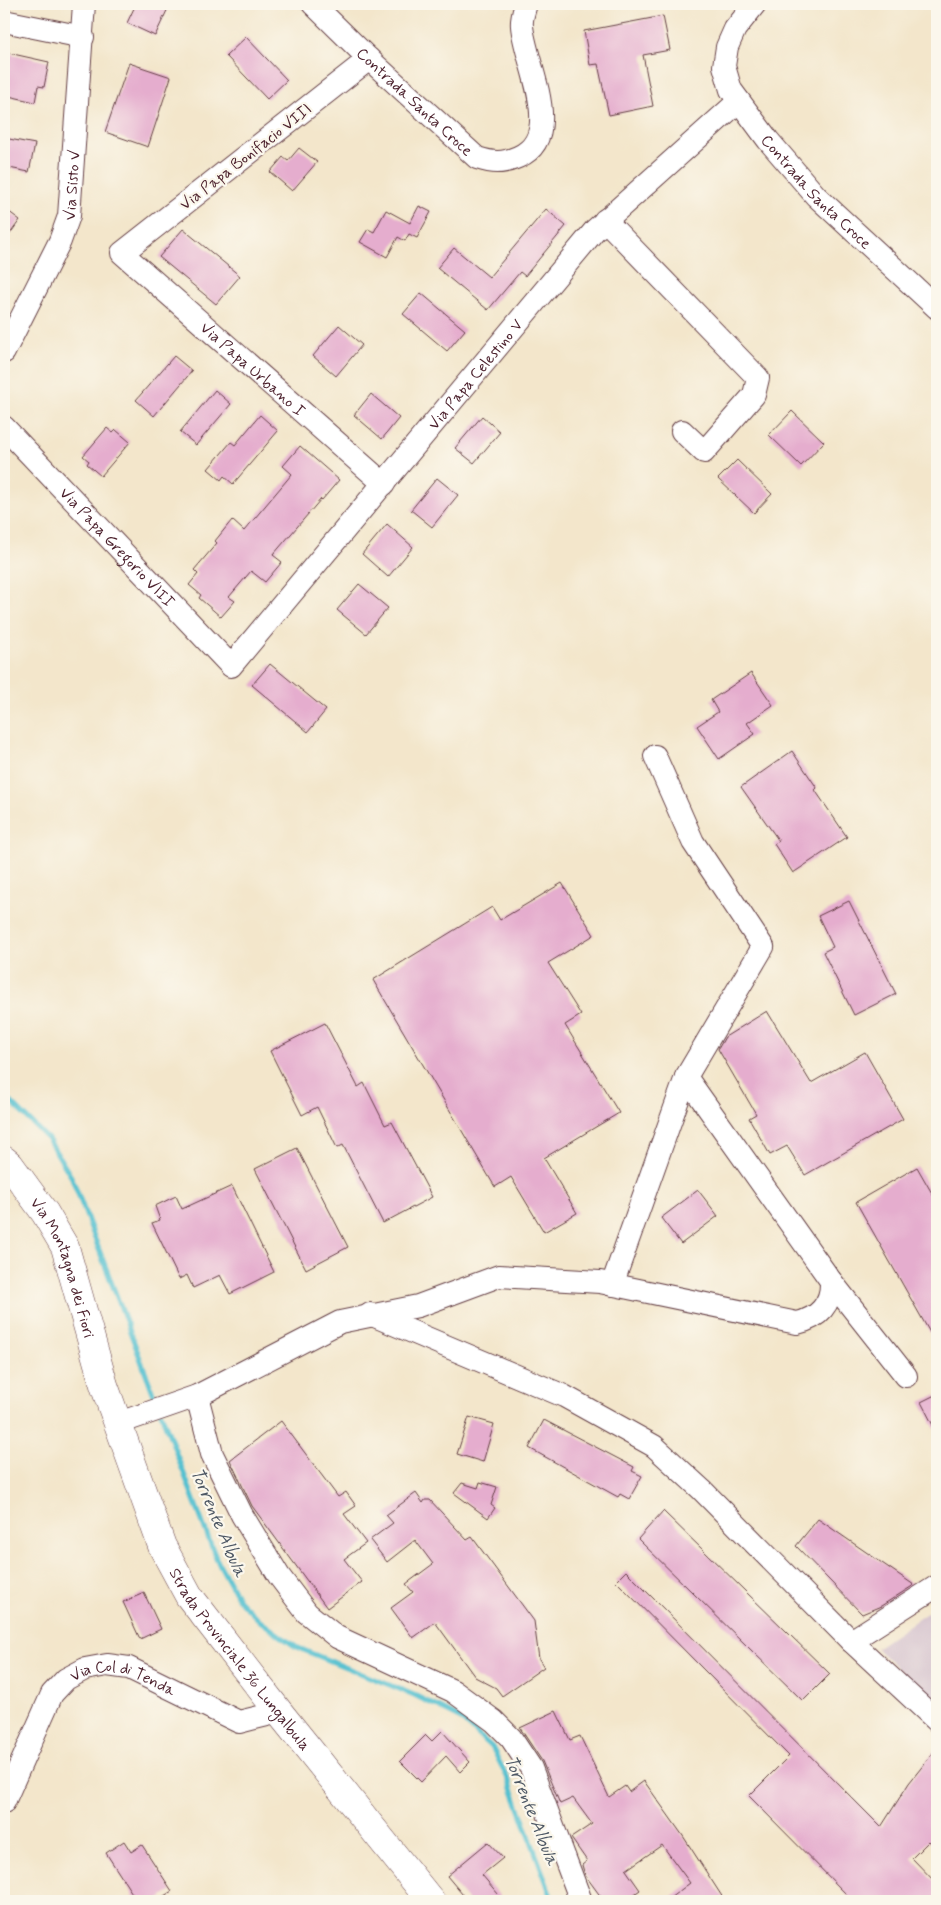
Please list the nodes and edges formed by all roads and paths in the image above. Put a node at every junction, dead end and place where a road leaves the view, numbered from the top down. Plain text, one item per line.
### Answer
1 (84, 4) edge
2 (313, 4) edge
3 (526, 4) edge
4 (755, 4) edge
5 (4, 21) edge
6 (83, 36) junction
7 (369, 59) junction
8 (739, 100) junction
9 (606, 220) junction
10 (122, 253) joint
11 (937, 308) edge
12 (4, 352) edge
13 (4, 427) edge
14 (682, 431) dead end
15 (384, 484) junction
16 (231, 666) joint
17 (655, 756) dead end
18 (686, 1077) junction
19 (4, 1160) edge
20 (831, 1281) junction
21 (612, 1285) junction
22 (370, 1314) junction
23 (906, 1376) dead end
24 (104, 1385) joint
25 (190, 1398) junction
26 (127, 1421) junction
27 (937, 1586) edge
28 (851, 1640) junction
29 (279, 1712) junction
30 (937, 1721) edge
31 (4, 1802) edge
32 (431, 1901) edge
33 (581, 1901) edge

1 - 6 street, Via Sisto V
2 - 7 street, Contrada Santa Croce
3 - 7 street, Contrada Santa Croce
4 - 8 street, Contrada Santa Croce
5 - 6 street
6 - 12 street, Via Sisto V
7 - 10 street, Via Papa Bonifacio VIII
8 - 9 street, Via Papa Celestino V
8 - 11 street, Contrada Santa Croce
9 - 14 street
9 - 15 street, Via Papa Celestino V
10 - 15 street, Via Papa Urbano I
13 - 16 street, Via Papa Gregorio VIII
15 - 16 street, Via Papa Celestino V
17 - 18 street
18 - 20 street
18 - 21 street
19 - 24 main road, Via Montagna dei Fiori
20 - 21 street
20 - 23 street
21 - 22 street
22 - 25 street
22 - 28 street
24 - 26 main road, Strada Provinciale 36 Lungalbula
25 - 26 street
25 - 33 street
26 - 29 main road, Strada Provinciale 36 Lungalbula
27 - 28 street
28 - 30 street
29 - 31 street, Via Col di Tenda
29 - 32 main road, Strada Provinciale 36 Lungalbula

